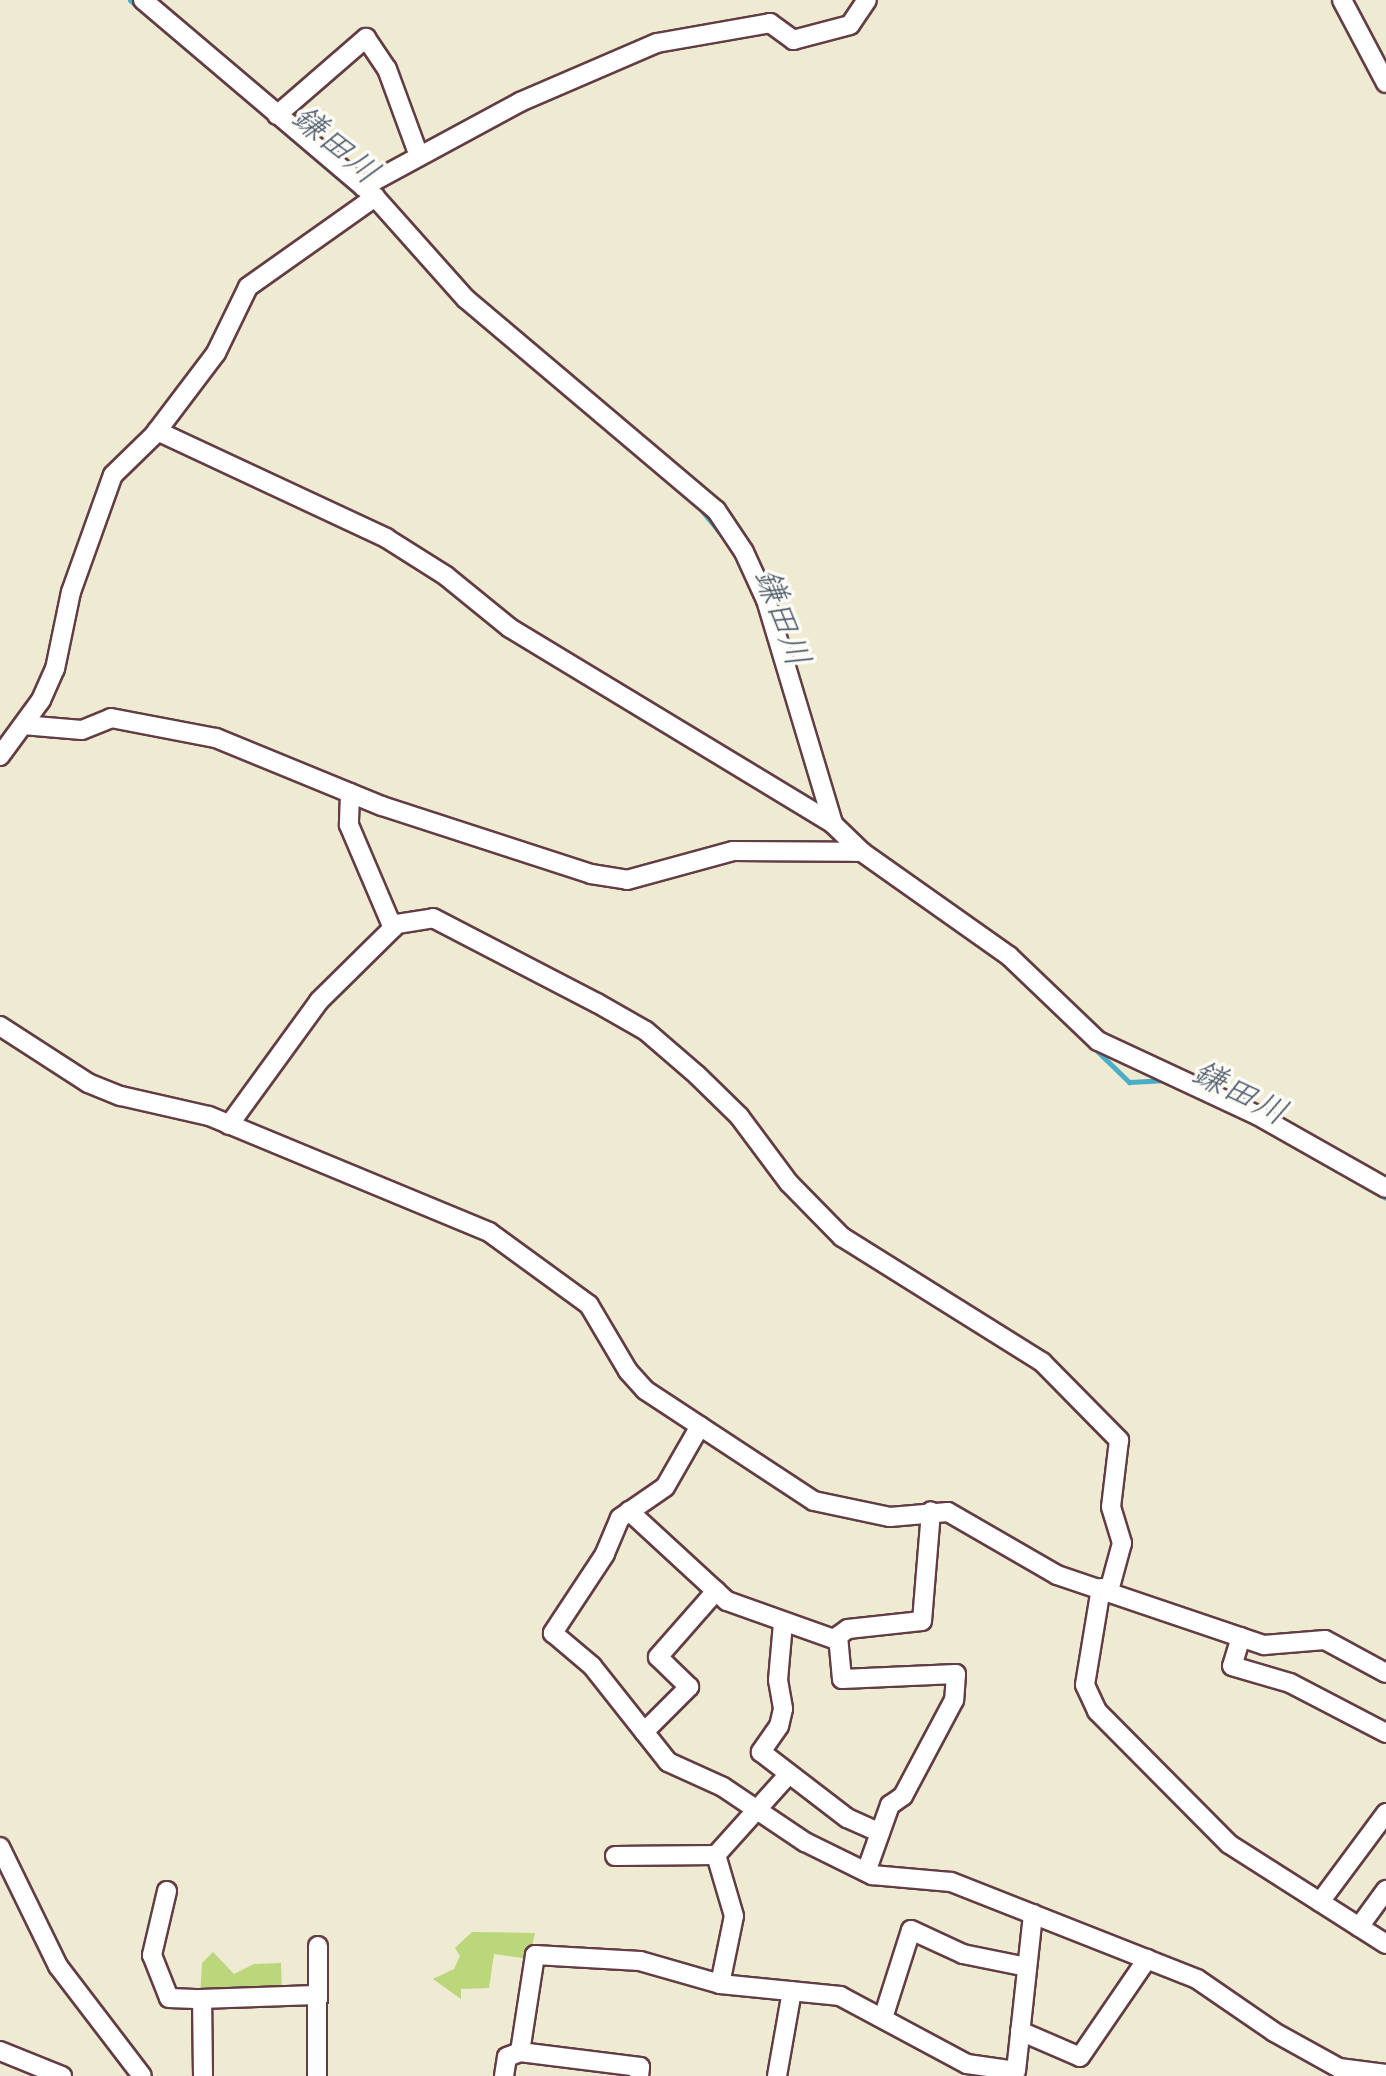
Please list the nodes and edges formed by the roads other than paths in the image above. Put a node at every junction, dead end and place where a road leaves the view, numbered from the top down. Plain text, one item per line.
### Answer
1 (143, 0) edge
2 (867, 0) edge
3 (1342, 0) edge
4 (1386, 83) edge
5 (277, 115) junction
6 (419, 156) junction
7 (369, 192) junction
8 (157, 431) junction
9 (23, 725) junction
10 (0, 756) edge
11 (350, 793) junction
12 (833, 824) junction
13 (862, 852) junction
14 (393, 928) junction
15 (0, 1026) edge
16 (229, 1125) junction
17 (1386, 1188) edge
18 (700, 1426) junction
19 (629, 1511) junction
20 (931, 1511) junction
21 (1105, 1590) junction
22 (716, 1591) junction
23 (783, 1623) junction
24 (838, 1636) junction
25 (1241, 1637) junction
26 (1386, 1673) edge
27 (644, 1732) junction
28 (1386, 1733) edge
29 (788, 1775) junction
30 (755, 1811) junction
31 (1386, 1813) edge
32 (880, 1833) junction
33 (0, 1847) edge
34 (716, 1855) junction
35 (615, 1856) dead end
36 (866, 1872) junction
37 (1386, 1890) edge
38 (167, 1891) dead end
39 (1320, 1902) junction
40 (1033, 1914) junction
41 (1359, 1927) junction
42 (1386, 1944) edge
43 (318, 1946) dead end
44 (1147, 1959) junction
45 (1027, 1967) junction
46 (720, 1984) junction
47 (792, 1991) junction
48 (314, 1995) junction
49 (202, 1999) junction
50 (883, 2018) junction
51 (1020, 2031) junction
52 (0, 2051) edge
53 (520, 2052) junction
54 (1345, 2072) edge
55 (1017, 2074) edge
56 (1386, 2074) edge
57 (62, 2076) edge
58 (142, 2076) edge
59 (203, 2076) edge
60 (317, 2076) edge
61 (504, 2076) edge
62 (639, 2076) edge
63 (777, 2076) edge

1 - 5 street
2 - 6 street
3 - 4 street
5 - 6 street
5 - 7 street
6 - 7 street
7 - 8 street
7 - 12 street
8 - 9 street
8 - 12 street
9 - 10 street
9 - 11 street
11 - 13 street
11 - 14 street
12 - 13 street
13 - 17 street
14 - 16 street
14 - 21 street
15 - 16 street
16 - 18 street
18 - 19 street
18 - 20 street
19 - 22 street
19 - 27 street
20 - 21 street
20 - 24 street
21 - 25 street
21 - 39 street
22 - 23 street
22 - 27 street
23 - 24 street
23 - 29 street
24 - 32 street
25 - 26 street
25 - 28 street
27 - 30 street
29 - 30 street
29 - 32 street
30 - 34 street
30 - 36 street
31 - 39 street
32 - 36 street
33 - 58 street
34 - 35 street
34 - 46 street
36 - 40 street
37 - 41 street
38 - 49 street
39 - 41 street
40 - 44 street
40 - 45 street
41 - 42 street
43 - 48 street
44 - 51 street
44 - 54 street
45 - 50 street
45 - 51 street
46 - 47 street
46 - 53 street
47 - 50 street
47 - 63 street
48 - 49 street
48 - 60 street
49 - 59 street
50 - 55 street
51 - 55 street
52 - 57 street
53 - 61 street
53 - 62 street
54 - 56 street

